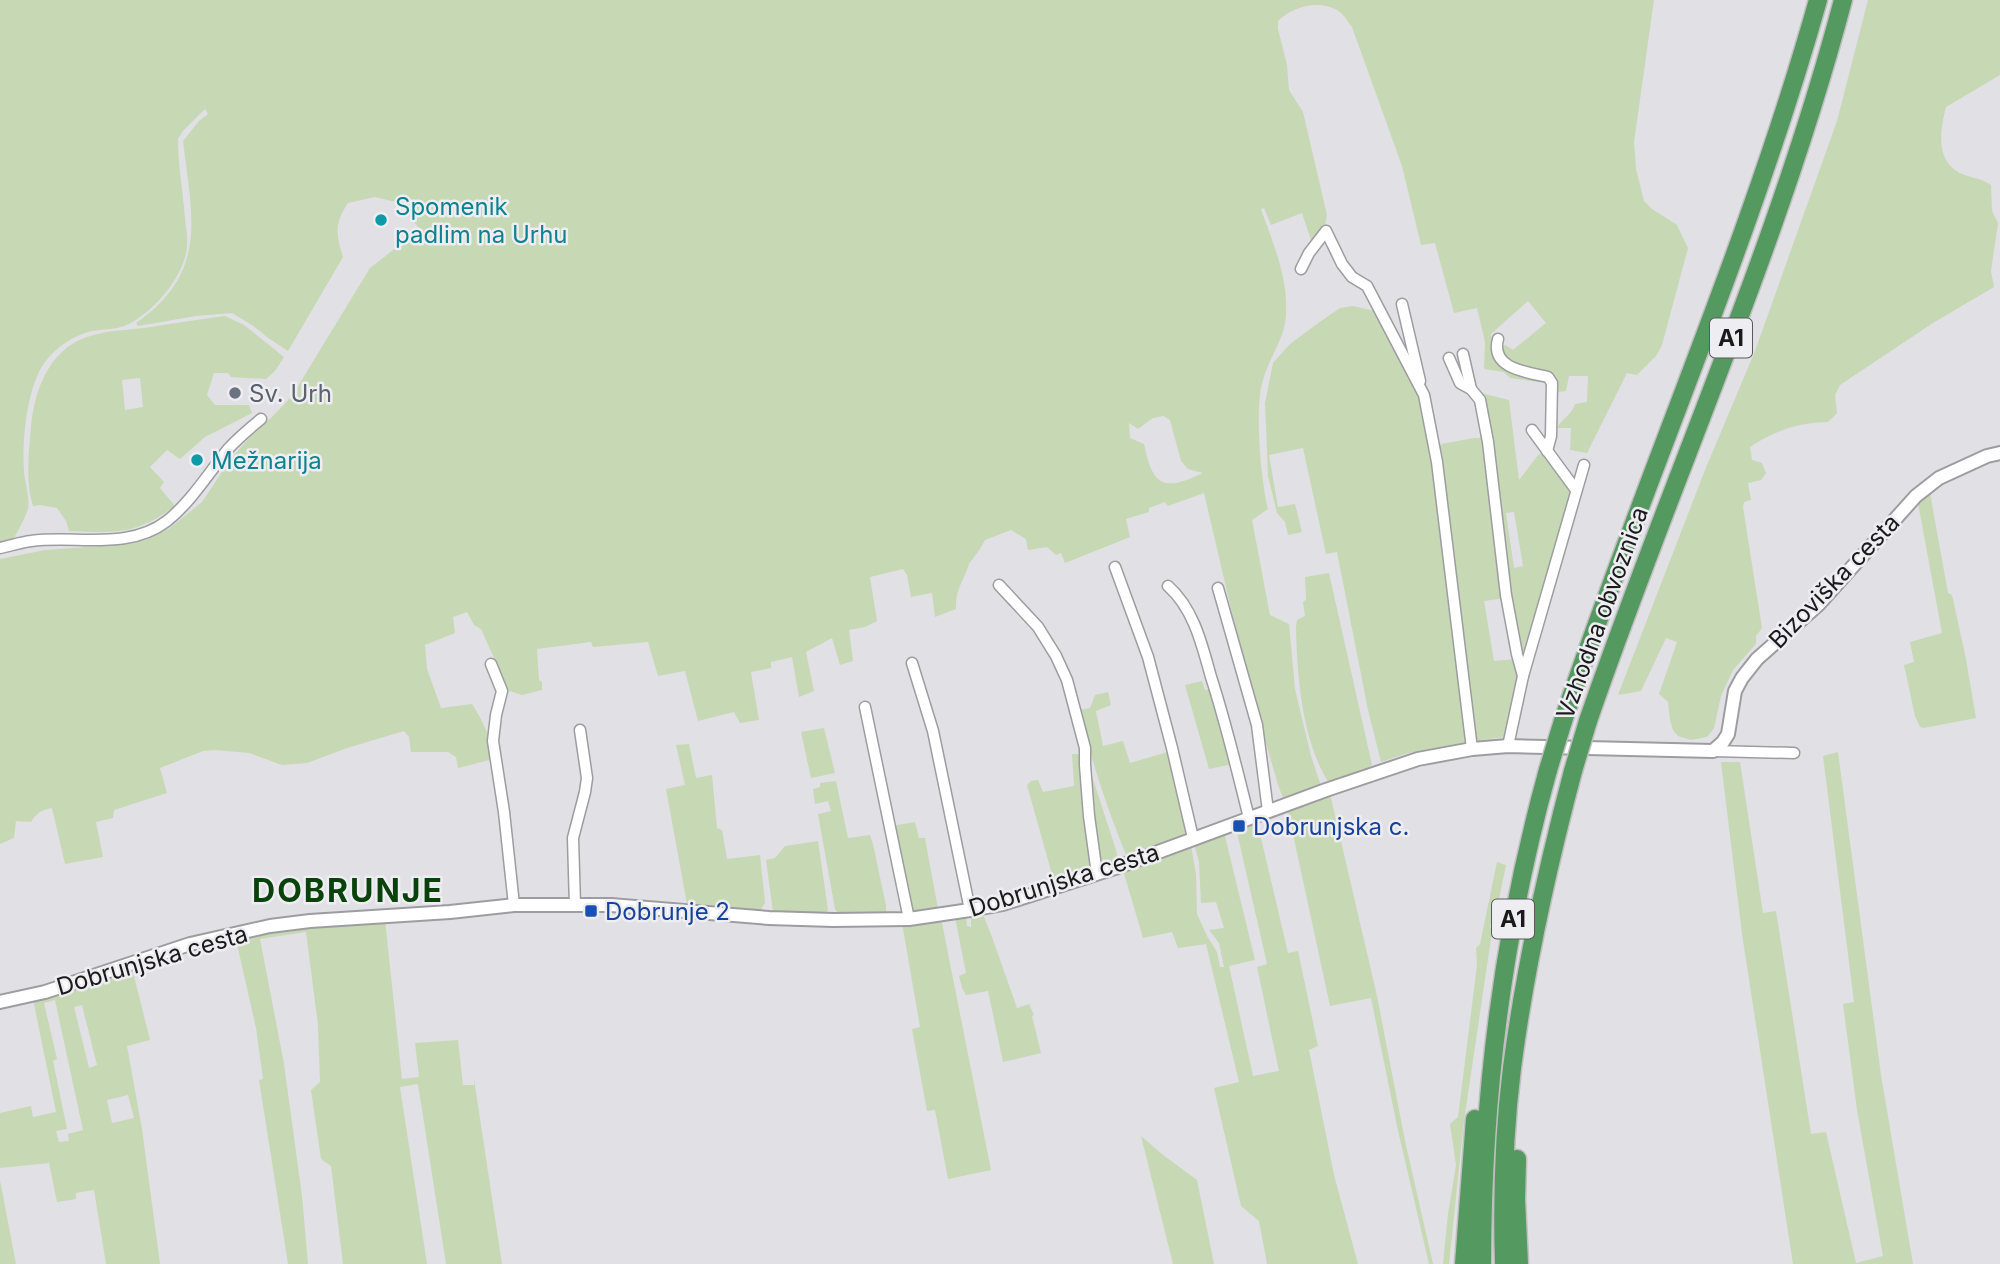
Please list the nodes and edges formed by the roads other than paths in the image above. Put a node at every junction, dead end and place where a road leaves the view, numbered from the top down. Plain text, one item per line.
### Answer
1 (1818, 0) edge
2 (1843, 0) edge
3 (1301, 269) dead end
4 (1402, 304) dead end
5 (1499, 339) dead end
6 (1463, 354) dead end
7 (1449, 358) dead end
8 (1471, 389) junction
9 (1424, 395) junction
10 (261, 419) dead end
11 (1532, 430) dead end
12 (1547, 452) junction
13 (2000, 453) edge
14 (1584, 465) dead end
15 (1576, 490) junction
16 (0, 548) edge
17 (1115, 567) dead end
18 (999, 585) dead end
19 (1168, 586) dead end
20 (1218, 588) dead end
21 (912, 663) dead end
22 (491, 664) dead end
23 (1523, 676) junction
24 (865, 707) dead end
25 (580, 730) dead end
26 (1508, 746) junction
27 (1472, 749) junction
28 (1713, 751) junction
29 (1794, 752) dead end
30 (1268, 811) junction
31 (1249, 818) junction
32 (1193, 838) junction
33 (1097, 874) junction
34 (514, 905) junction
35 (575, 906) junction
36 (970, 911) junction
37 (909, 919) junction
38 (0, 1002) edge
39 (1512, 1068) junction
40 (1491, 1069) junction
41 (1464, 1264) edge
42 (1482, 1264) edge
43 (1504, 1264) edge
44 (1519, 1264) edge

1 - 40 highway, Vzhodna obvoznica / A1, bridge
2 - 39 highway, Vzhodna obvoznica / A1, bridge
3 - 9 street
4 - 9 street
5 - 12 street
6 - 8 street
7 - 8 street
8 - 23 street
9 - 27 street
10 - 16 street
11 - 12 street
12 - 15 street
13 - 28 street, Bizoviška cesta
14 - 15 street
15 - 23 street
17 - 32 street
18 - 33 street
19 - 31 street
20 - 30 street
21 - 36 street
22 - 34 street
23 - 26 street
24 - 37 street
25 - 35 street
26 - 27 street, Dobrunjska cesta
26 - 28 street, Dobrunjska cesta
27 - 30 street, Dobrunjska cesta
28 - 29 street
30 - 31 street, Dobrunjska cesta
31 - 32 street, Dobrunjska cesta
32 - 33 street, Dobrunjska cesta
33 - 36 street, Dobrunjska cesta
34 - 35 street, Dobrunjska cesta
34 - 38 street, Dobrunjska cesta
35 - 37 street, Dobrunjska cesta
36 - 37 street, Dobrunjska cesta
39 - 43 highway, Vzhodna obvoznica / A1
39 - 44 highway
40 - 41 highway
40 - 42 highway, Vzhodna obvoznica / A1

